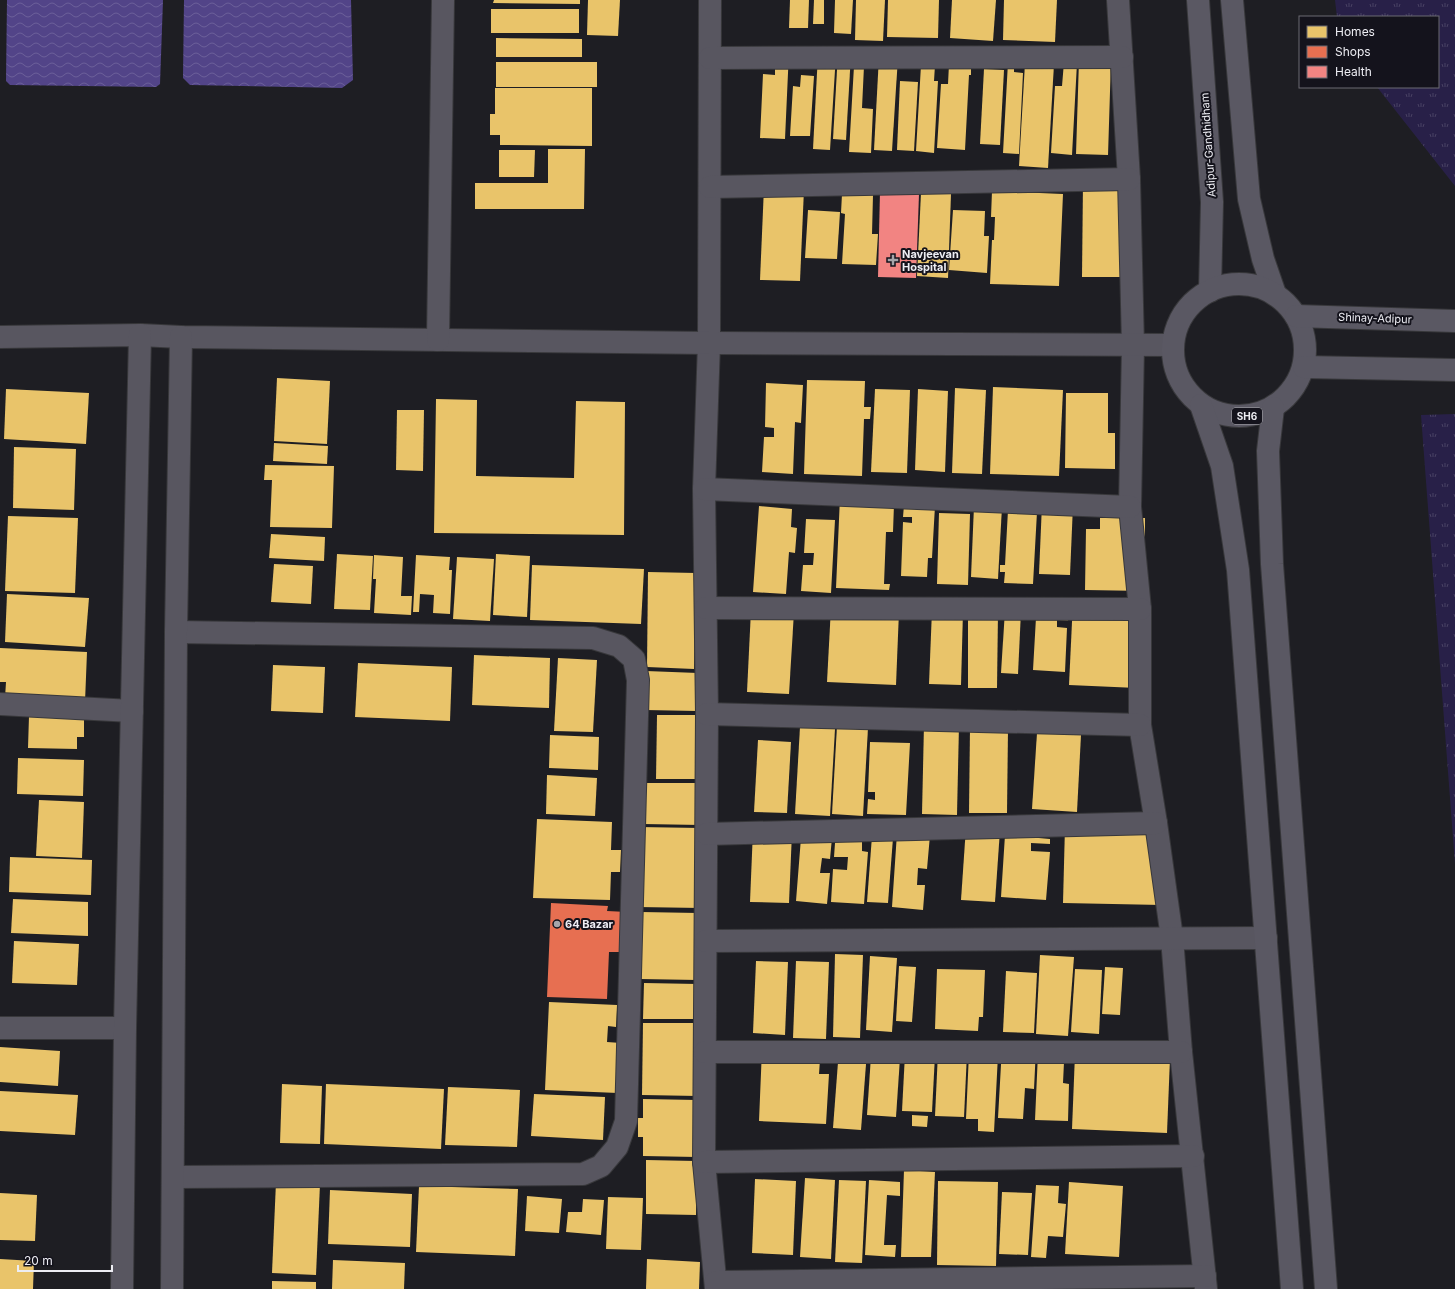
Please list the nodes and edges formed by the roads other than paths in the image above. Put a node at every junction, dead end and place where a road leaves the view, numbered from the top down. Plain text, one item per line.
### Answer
1 (443, 0) edge
2 (710, 0) edge
3 (1118, 0) edge
4 (1198, 0) edge
5 (1232, 0) edge
6 (1122, 57) junction
7 (710, 58) junction
8 (1129, 179) junction
9 (710, 187) junction
10 (1210, 291) junction
11 (1275, 294) junction
12 (1296, 316) junction
13 (1455, 321) edge
14 (140, 335) junction
15 (0, 337) edge
16 (181, 337) junction
17 (438, 340) junction
18 (709, 343) junction
19 (1173, 345) junction
20 (1133, 346) junction
21 (1304, 367) junction
22 (1455, 370) edge
23 (1201, 405) junction
24 (1273, 408) junction
25 (704, 490) junction
26 (1130, 507) junction
27 (706, 608) junction
28 (1140, 609) junction
29 (176, 632) junction
30 (0, 704) edge
31 (132, 711) junction
32 (707, 714) junction
33 (1140, 726) junction
34 (1156, 823) junction
35 (707, 834) junction
36 (1172, 938) junction
37 (1266, 938) junction
38 (706, 941) junction
39 (0, 1028) edge
40 (125, 1028) junction
41 (705, 1052) junction
42 (1181, 1052) junction
43 (1193, 1156) junction
44 (704, 1162) junction
45 (173, 1178) junction
46 (1205, 1283) edge
47 (716, 1286) edge
48 (122, 1289) edge
49 (172, 1289) edge
50 (1292, 1289) edge
51 (1326, 1289) edge

1 - 17 street
2 - 7 street
3 - 6 street
4 - 10 main road, Adipur-Gandhidham
5 - 11 main road, SH6
6 - 7 street
6 - 8 street
7 - 9 street
8 - 9 street
8 - 20 street
9 - 18 street
10 - 11 main road, SH6
10 - 19 main road, SH6
11 - 12 main road, SH6
12 - 13 main road, Shinay-Adipur
12 - 21 main road, SH6
14 - 15 street
14 - 16 street
14 - 31 street
16 - 17 street
16 - 29 street
17 - 18 street
18 - 20 street
18 - 25 street
19 - 20 street
19 - 23 main road, SH6
20 - 26 street
21 - 22 main road
21 - 24 main road, SH6
23 - 24 main road, SH6
23 - 37 main road
24 - 51 main road
25 - 26 street
25 - 27 street
26 - 28 street
27 - 28 street
27 - 32 street
28 - 33 street
29 - 45 street
29 - 45 street
30 - 31 street
31 - 40 street
32 - 33 street
32 - 35 street
33 - 34 street
34 - 35 street
34 - 36 street
35 - 38 street
36 - 37 street
36 - 38 street
36 - 42 street
37 - 50 main road
38 - 41 street
39 - 40 street
40 - 48 street
41 - 42 street
41 - 44 street
42 - 43 street
43 - 44 street
43 - 46 street
44 - 47 street
45 - 49 street
46 - 47 street

